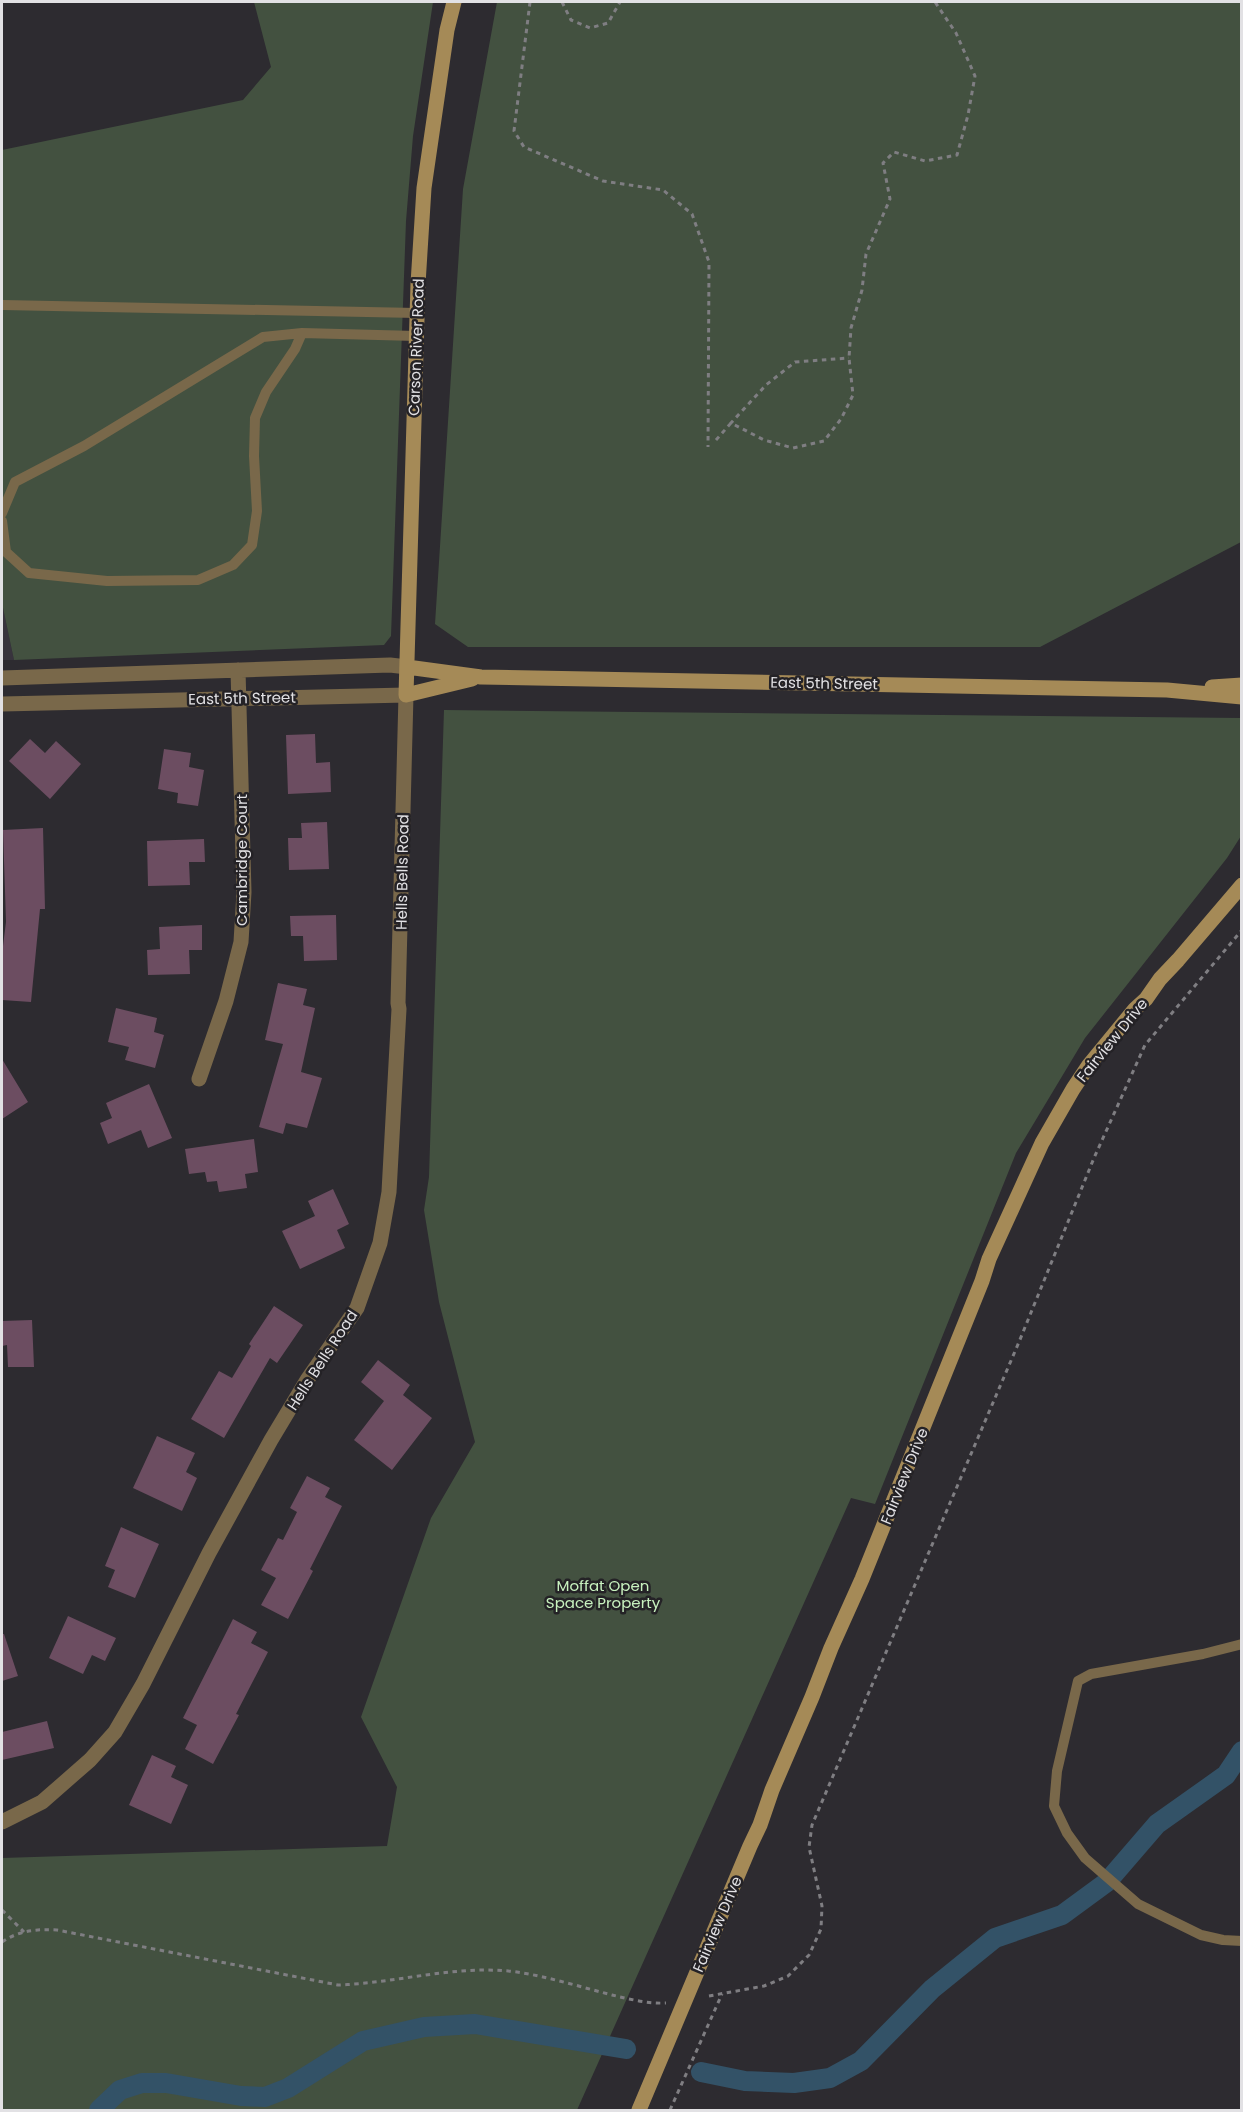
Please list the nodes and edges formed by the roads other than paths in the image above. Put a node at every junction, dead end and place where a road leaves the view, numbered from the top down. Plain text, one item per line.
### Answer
1 (454, 2) edge
2 (2, 305) edge
3 (417, 313) junction
4 (302, 333) junction
5 (416, 336) junction
6 (2, 513) edge
7 (2, 521) edge
8 (407, 667) junction
9 (238, 670) junction
10 (481, 677) junction
11 (2, 678) edge
12 (1242, 685) edge
13 (1167, 690) junction
14 (406, 695) junction
15 (1242, 697) edge
16 (238, 698) junction
17 (2, 704) edge
18 (1242, 885) edge
19 (199, 1079) dead end
20 (1242, 1644) edge
21 (2, 1821) edge
22 (1242, 1941) edge
23 (639, 2110) edge

1 - 3 street, Carson River Road
2 - 3 lane
3 - 5 street, Carson River Road
4 - 5 lane
4 - 6 lane
4 - 7 lane
5 - 8 street, Carson River Road
8 - 9 street, East 5th Street
8 - 10 street, East 5th Street
8 - 14 street, Carson River Road
9 - 11 street, East 5th Street
9 - 16 street, Cambridge Court
10 - 13 street, East 5th Street
10 - 14 street, East 5th Street
12 - 13 street, East 5th Street
13 - 15 street, East 5th Street
14 - 16 street, East 5th Street
14 - 21 street, Hells Bells Road
16 - 17 street, East 5th Street
16 - 19 street, Cambridge Court
18 - 23 street, Fairview Drive
20 - 22 lane

